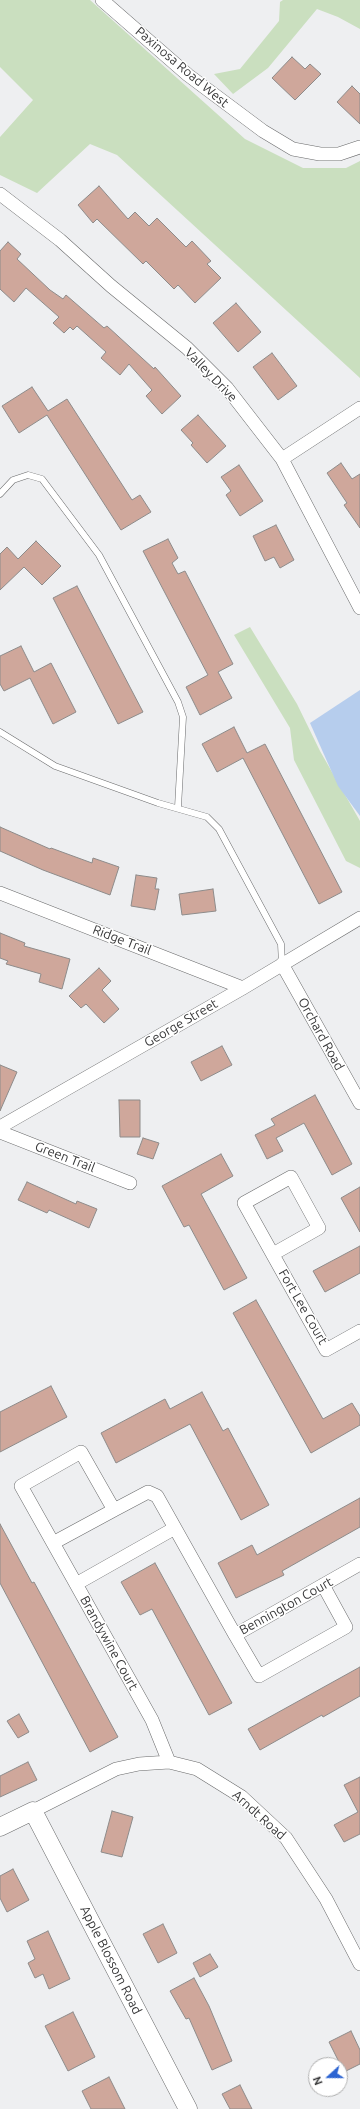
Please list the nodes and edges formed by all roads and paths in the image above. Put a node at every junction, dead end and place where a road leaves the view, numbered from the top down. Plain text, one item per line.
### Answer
1 (102, 0) edge
2 (360, 146) edge
3 (0, 194) edge
4 (360, 408) edge
5 (282, 459) junction
6 (0, 494) edge
7 (360, 608) edge
8 (0, 732) edge
9 (178, 807) junction
10 (0, 893) edge
11 (360, 918) edge
12 (282, 964) junction
13 (243, 988) junction
14 (360, 1103) edge
15 (0, 1126) edge
16 (0, 1132) edge
17 (130, 1183) dead end
18 (273, 1254) junction
19 (360, 1331) edge
20 (114, 1510) junction
21 (175, 1528) junction
22 (53, 1543) junction
23 (360, 1564) edge
24 (76, 1584) junction
25 (323, 1585) junction
26 (235, 1635) junction
27 (169, 1762) junction
28 (33, 1811) junction
29 (0, 1827) edge
30 (360, 1964) edge
31 (188, 2109) edge

1 - 2 street, Paxinosa Road West
3 - 5 street, Valley Drive
4 - 5 street
5 - 7 street, Valley Drive
6 - 9 lane
8 - 9 lane
9 - 12 lane
10 - 13 street, Ridge Trail
11 - 12 street, George Street
12 - 13 street, George Street
12 - 14 street, Orchard Road
13 - 15 street, George Street
16 - 17 street, Green Trail
18 - 18 street, Fort Lee Court
18 - 19 street, Fort Lee Court
20 - 21 street, Bennington Court
20 - 22 street
20 - 22 street
21 - 24 street, Brandywine Court
21 - 26 street, Bennington Court
22 - 24 street
23 - 25 street, Bennington Court
24 - 27 street, Brandywine Court
25 - 26 street, Bennington Court
25 - 26 street
27 - 28 street, Arndt Road
27 - 30 street, Arndt Road
28 - 29 street
28 - 31 street, Apple Blossom Road

